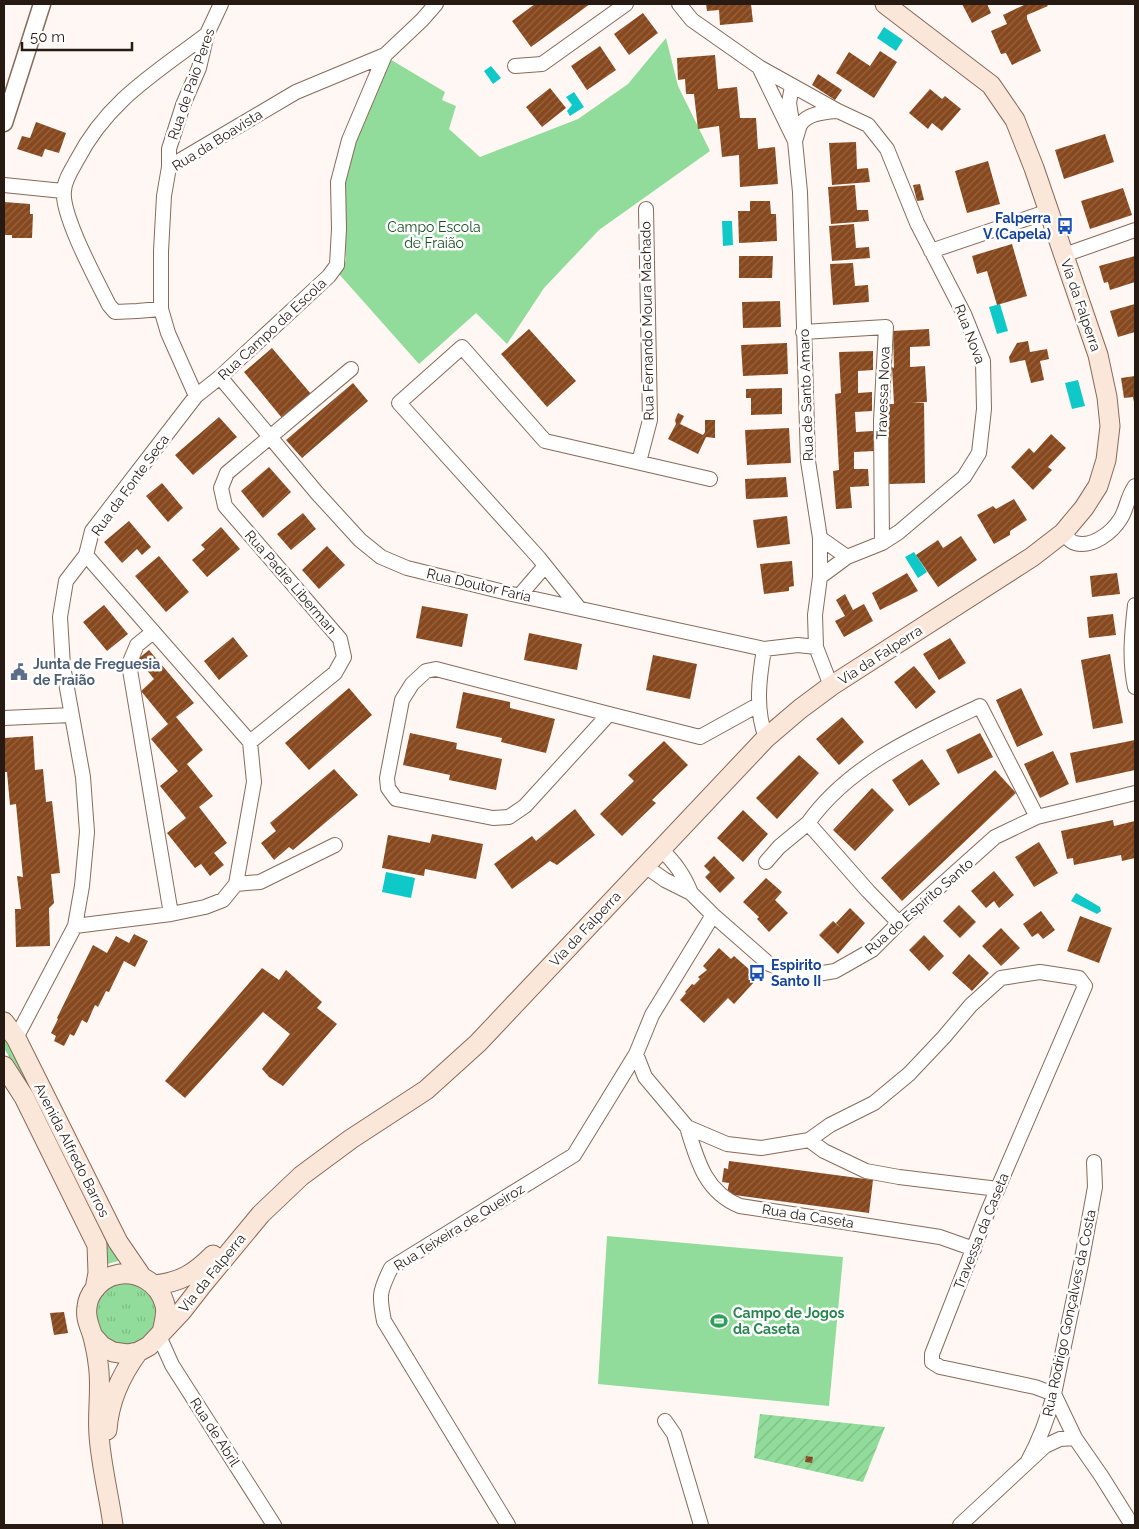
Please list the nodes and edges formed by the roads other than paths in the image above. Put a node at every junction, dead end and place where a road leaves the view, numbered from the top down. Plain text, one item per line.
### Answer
1 (42, 4) edge
2 (221, 4) edge
3 (436, 4) edge
4 (626, 4) edge
5 (679, 4) edge
6 (885, 4) edge
7 (207, 34) junction
8 (385, 55) junction
9 (515, 66) dead end
10 (759, 67) junction
11 (792, 86) junction
12 (838, 111) junction
13 (4, 123) edge
14 (795, 141) junction
15 (169, 167) junction
16 (4, 186) edge
17 (64, 191) junction
18 (646, 209) dead end
19 (1049, 211) junction
20 (1135, 230) edge
21 (931, 251) junction
22 (1064, 255) junction
23 (161, 309) junction
24 (804, 332) junction
25 (351, 369) dead end
26 (220, 377) junction
27 (196, 396) junction
28 (269, 438) junction
29 (639, 462) junction
30 (710, 478) dead end
31 (1135, 486) edge
32 (1063, 533) junction
33 (820, 538) junction
34 (882, 543) junction
35 (86, 555) junction
36 (847, 557) junction
37 (545, 566) junction
38 (820, 577) junction
39 (520, 595) junction
40 (1135, 604) edge
41 (579, 608) junction
42 (153, 632) junction
43 (816, 648) junction
44 (764, 649) junction
45 (831, 686) junction
46 (1135, 687) edge
47 (758, 705) junction
48 (609, 714) junction
49 (71, 715) junction
50 (4, 718) edge
51 (766, 738) junction
52 (250, 742) junction
53 (1135, 792) edge
54 (1037, 817) junction
55 (808, 823) junction
56 (335, 845) dead end
57 (661, 849) junction
58 (766, 862) dead end
59 (645, 866) junction
60 (236, 884) junction
61 (691, 892) junction
62 (171, 914) junction
63 (713, 915) junction
64 (899, 923) junction
65 (75, 926) junction
66 (4, 1022) edge
67 (16, 1038) junction
68 (636, 1054) junction
69 (4, 1066) edge
70 (687, 1127) junction
71 (809, 1140) junction
72 (1094, 1162) dead end
73 (998, 1189) junction
74 (261, 1214) junction
75 (974, 1249) junction
76 (148, 1281) junction
77 (94, 1289) junction
78 (160, 1334) junction
79 (93, 1336) junction
80 (138, 1352) junction
81 (1054, 1394) junction
82 (666, 1421) dead end
83 (1075, 1438) junction
84 (1028, 1461) junction
85 (104, 1471) junction
86 (113, 1525) edge
87 (274, 1525) edge
88 (508, 1525) edge
89 (702, 1525) edge
90 (960, 1525) edge
91 (1132, 1525) edge

1 - 13 street
2 - 7 street, Rua de Paio Peres
3 - 8 street, Rua da Boavista
4 - 9 street
5 - 10 street
6 - 19 main road, Via da Falperra
7 - 15 street, Rua de Paio Peres
7 - 17 street
8 - 15 street, Rua da Boavista
8 - 26 street, Rua Campo da Escola
10 - 11 street, Rua Nova
10 - 14 street
11 - 12 street, Rua Nova
11 - 14 street, Rua de Santo Amaro
12 - 14 street
12 - 21 street, Rua Nova
14 - 24 street, Rua de Santo Amaro
15 - 23 street, Rua da Boavista
16 - 17 street
17 - 23 street
18 - 29 street, Rua Fernando Moura Machado
19 - 21 street
19 - 22 main road, Via da Falperra
20 - 22 street
21 - 34 street, Rua Nova
22 - 32 main road, Via da Falperra
23 - 27 street, Rua da Boavista
24 - 33 street, Rua de Santo Amaro
24 - 34 street, Travessa Nova
25 - 28 street, Rua Padre Liberman
26 - 27 street, Rua Campo da Escola
26 - 28 street, Rua Doutor Faria
27 - 35 street, Rua da Fonte Seca
28 - 39 street, Rua Doutor Faria
28 - 52 street, Rua Padre Liberman
29 - 30 street
29 - 37 street
31 - 32 street
32 - 45 main road, Via da Falperra
33 - 36 street
33 - 38 street, Rua de Santo Amaro
34 - 36 street, Rua Nova
35 - 42 street
35 - 49 street, Rua da Fonte Seca
36 - 38 street, Rua Nova
37 - 39 street
37 - 41 street
38 - 43 street, Rua de Santo Amaro
39 - 41 street, Rua Doutor Faria
40 - 46 street
41 - 44 street, Rua Doutor Faria
42 - 52 street
42 - 62 street
43 - 44 street, Rua Doutor Faria
43 - 45 street, Rua de Santo Amaro
44 - 47 street
45 - 51 main road, Via da Falperra
47 - 48 street
47 - 51 street
48 - 48 street
49 - 50 street
49 - 65 street, Rua da Fonte Seca
51 - 57 main road, Via da Falperra
52 - 60 street
53 - 54 street, Rua do Espírito Santo
54 - 55 street
54 - 64 street, Rua do Espírito Santo
55 - 58 street
55 - 64 street
56 - 60 street
57 - 59 main road, Via da Falperra
57 - 61 street
59 - 61 street
59 - 74 main road, Via da Falperra
60 - 62 street
61 - 63 street, Rua do Espírito Santo
62 - 65 street
63 - 64 street, Rua do Espírito Santo
63 - 68 street, Rua Teixeira de Queiroz
65 - 67 street, Rua da Fonte Seca
66 - 67 main road, Avenida Alfredo Barros
67 - 76 main road, Avenida Alfredo Barros
68 - 70 street
68 - 88 street, Rua Teixeira de Queiroz
69 - 77 main road, Avenida Alfredo Barros
70 - 71 street
70 - 75 street, Rua da Caseta
71 - 73 street
71 - 73 street, Travessa da Caseta
72 - 81 street, Rua Rodrigo Gonçalves da Costa
73 - 75 street, Travessa da Caseta
74 - 76 main road, Via da Falperra
74 - 78 main road, Via da Falperra
75 - 81 street, Travessa da Caseta
76 - 77 main road, Via da Falperra
76 - 78 main road, Via da Falperra
77 - 79 main road, Via da Falperra
78 - 80 main road, Via da Falperra
78 - 87 street, Rua de Abril
79 - 80 main road
79 - 85 main road, Via da Falperra
80 - 85 main road, Via da Falperra
81 - 83 street
81 - 84 street, Rua Rodrigo Gonçalves da Costa
82 - 89 street
83 - 84 street, Rua Rodrigo Gonçalves da Costa
83 - 91 street
84 - 90 street, Rua Rodrigo Gonçalves da Costa
85 - 86 main road, Via da Falperra

